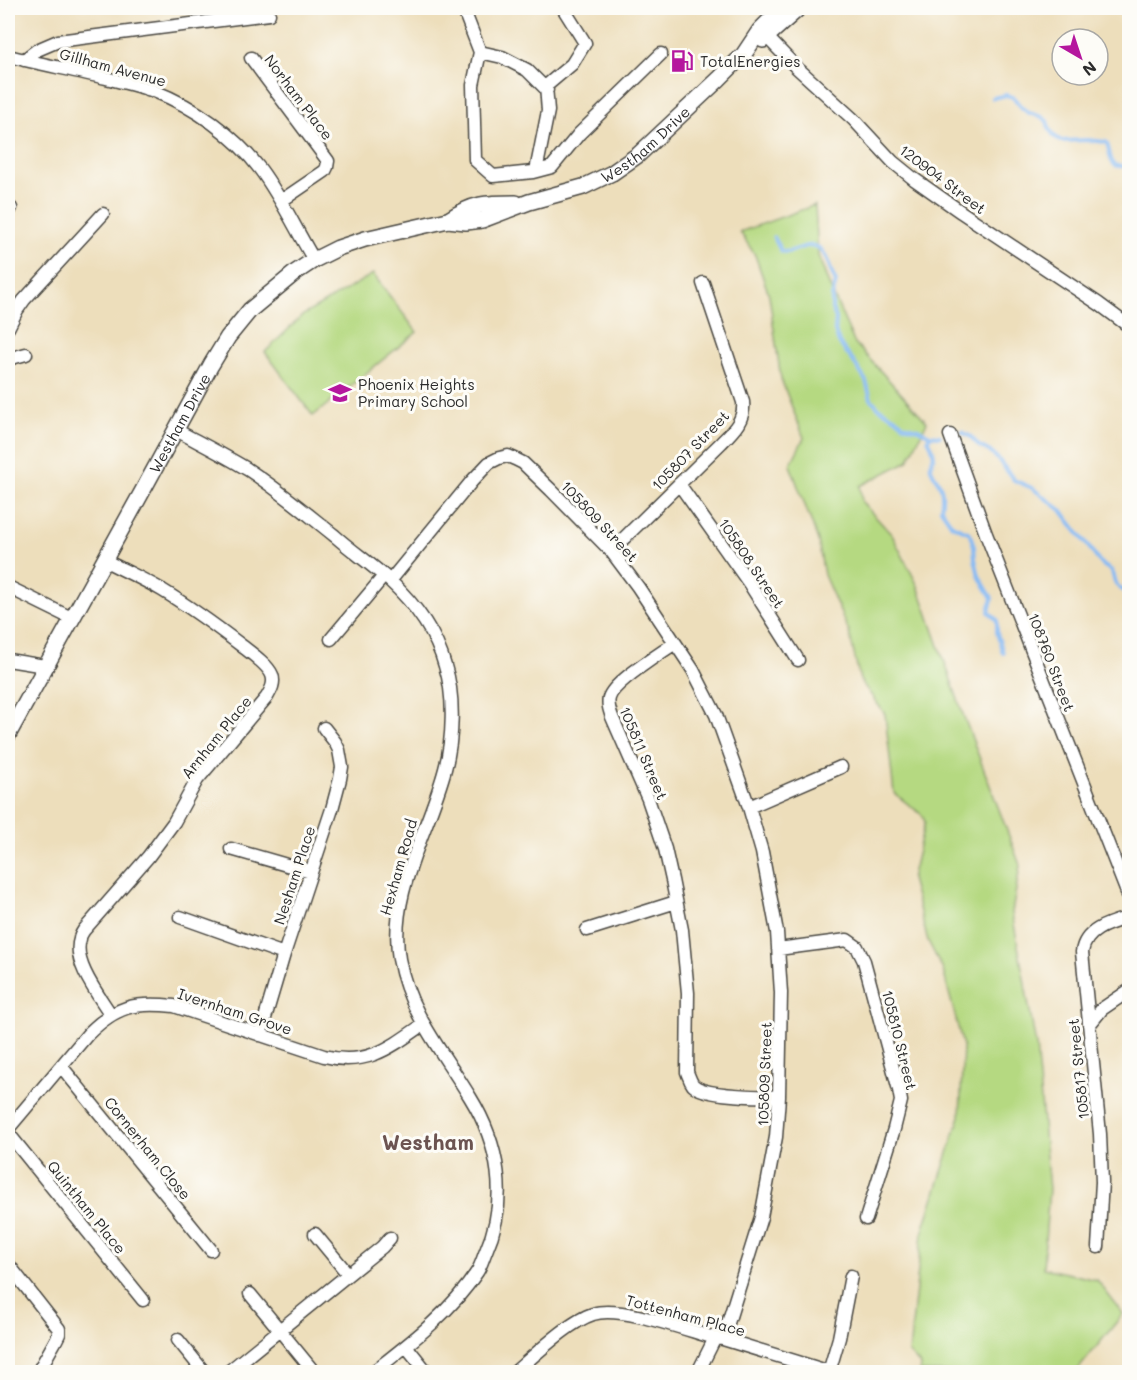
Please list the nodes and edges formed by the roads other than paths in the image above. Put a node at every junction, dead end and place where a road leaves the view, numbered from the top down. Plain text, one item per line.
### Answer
1 (463, 8) edge
2 (563, 8) edge
3 (782, 8) edge
4 (799, 8) edge
5 (269, 14) dead end
6 (764, 33) junction
7 (480, 52) junction
8 (661, 54) dead end
9 (8, 56) edge
10 (251, 57) dead end
11 (24, 60) junction
12 (547, 90) junction
13 (536, 171) junction
14 (281, 201) junction
15 (103, 214) dead end
16 (314, 260) junction
17 (703, 283) dead end
18 (1130, 327) edge
19 (8, 328) edge
20 (26, 354) dead end
21 (8, 359) edge
22 (176, 430) junction
23 (950, 435) dead end
24 (679, 484) junction
25 (611, 551) junction
26 (104, 560) junction
27 (387, 579) junction
28 (8, 587) edge
29 (71, 618) junction
30 (331, 639) dead end
31 (675, 643) junction
32 (8, 660) edge
33 (798, 660) dead end
34 (45, 666) junction
35 (324, 728) dead end
36 (8, 735) edge
37 (842, 767) dead end
38 (749, 807) junction
39 (231, 849) dead end
40 (310, 872) junction
41 (1130, 900) edge
42 (676, 903) junction
43 (180, 917) dead end
44 (1130, 917) edge
45 (587, 930) dead end
46 (778, 949) junction
47 (284, 954) junction
48 (1130, 990) edge
49 (111, 1015) junction
50 (424, 1024) junction
51 (1089, 1024) junction
52 (260, 1035) junction
53 (61, 1066) junction
54 (779, 1097) junction
55 (8, 1129) edge
56 (8, 1133) edge
57 (866, 1219) dead end
58 (315, 1234) dead end
59 (390, 1238) dead end
60 (1098, 1247) dead end
61 (211, 1250) dead end
62 (8, 1264) edge
63 (348, 1274) junction
64 (851, 1276) dead end
65 (250, 1294) dead end
66 (143, 1300) dead end
67 (280, 1330) junction
68 (719, 1339) junction
69 (178, 1340) dead end
70 (406, 1346) junction
71 (38, 1372) edge
72 (204, 1372) edge
73 (228, 1372) edge
74 (314, 1372) edge
75 (373, 1372) edge
76 (427, 1372) edge
77 (514, 1372) edge
78 (698, 1372) edge
79 (829, 1372) edge

1 - 7 street
2 - 12 street
3 - 6 street, Westham Drive
4 - 6 street, Westham Drive
5 - 11 street
6 - 16 street, Westham Drive
6 - 18 street, 120904 Street
7 - 12 street
7 - 13 street
8 - 13 street
9 - 11 street, Gillham Avenue
10 - 14 street, Norham Place
11 - 14 street, Gillham Avenue
12 - 13 street
14 - 16 street, Gillham Avenue
15 - 19 street
16 - 22 street, Westham Drive
17 - 24 street, 105807 Street
20 - 21 street
22 - 26 street, Westham Drive
22 - 27 street, Hexham Road
23 - 41 street, 108760 Street
24 - 25 street, 105807 Street
24 - 33 street, 105808 Street
25 - 27 street, 105809 Street
25 - 31 street, 105809 Street
26 - 29 street, Westham Drive
26 - 49 street, Arnham Place
27 - 30 street, 105809 Street
27 - 50 street, Hexham Road
28 - 29 street
29 - 34 street, Westham Drive
31 - 38 street, 105809 Street
31 - 42 street, 105811 Street
32 - 34 street
34 - 36 street, Westham Drive
35 - 40 street, Nesham Place
37 - 38 street
38 - 46 street, 105809 Street
39 - 40 street
40 - 47 street, Nesham Place
42 - 45 street
42 - 54 street, 105811 Street
43 - 47 street
44 - 51 street, 105817 Street
46 - 54 street, 105809 Street
46 - 57 street, 105810 Street
47 - 52 street, Nesham Place
48 - 51 street
49 - 52 street, Ivernham Grove
49 - 53 street, Ivernham Grove
50 - 52 street, Ivernham Grove
50 - 70 street, Hexham Road
51 - 60 street, 105817 Street
53 - 55 street, Ivernham Grove
53 - 61 street, Cornerham Close
54 - 68 street, 105809 Street
56 - 66 street, Quintham Place
58 - 63 street
59 - 63 street
62 - 71 street
63 - 67 street
64 - 79 street, Tottenham Place
65 - 67 street
67 - 73 street
67 - 74 street
68 - 77 street, Tottenham Place
68 - 78 street, 105809 Street
68 - 79 street, Tottenham Place
69 - 72 street
70 - 75 street, Hexham Road
70 - 76 street

